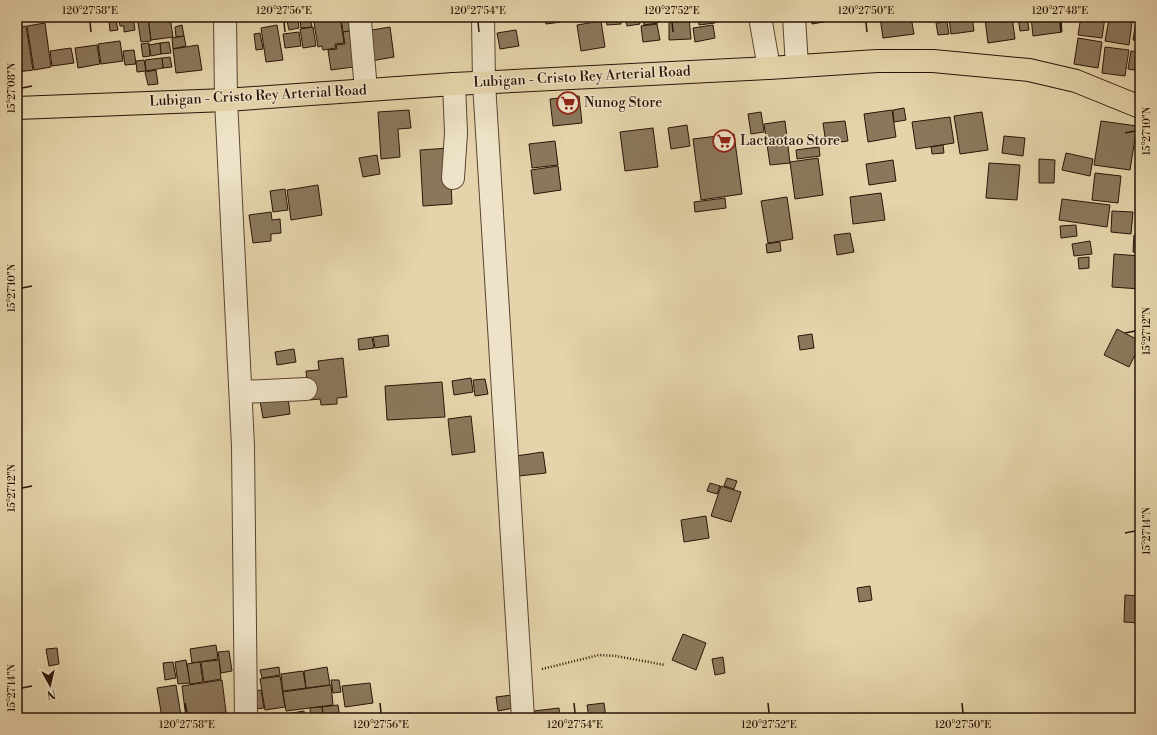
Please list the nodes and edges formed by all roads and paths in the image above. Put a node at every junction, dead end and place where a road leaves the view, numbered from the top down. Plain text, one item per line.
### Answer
1 (225, 17) edge
2 (483, 17) edge
3 (760, 17) edge
4 (794, 17) edge
5 (360, 21) dead end
6 (797, 66) junction
7 (769, 68) junction
8 (484, 83) junction
9 (454, 84) junction
10 (366, 90) junction
11 (226, 100) junction
12 (1140, 107) edge
13 (17, 108) edge
14 (453, 178) dead end
15 (306, 389) dead end
16 (241, 392) junction
17 (665, 665) dead end
18 (520, 676) junction
19 (246, 718) edge
20 (523, 718) edge

1 - 11 street
2 - 8 street
3 - 7 street
4 - 6 street
5 - 10 street
6 - 7 main road, Lubigan - Cristo Rey Arterial Road
6 - 12 main road, Lubigan - Cristo Rey Arterial Road
7 - 8 main road, Lubigan - Cristo Rey Arterial Road
8 - 9 main road, Lubigan - Cristo Rey Arterial Road
8 - 18 street
9 - 10 main road, Lubigan - Cristo Rey Arterial Road
9 - 14 street
10 - 11 main road, Lubigan - Cristo Rey Arterial Road
11 - 13 main road, Lubigan - Cristo Rey Arterial Road
11 - 16 street
15 - 16 street
16 - 19 street
17 - 18 path
18 - 20 street

